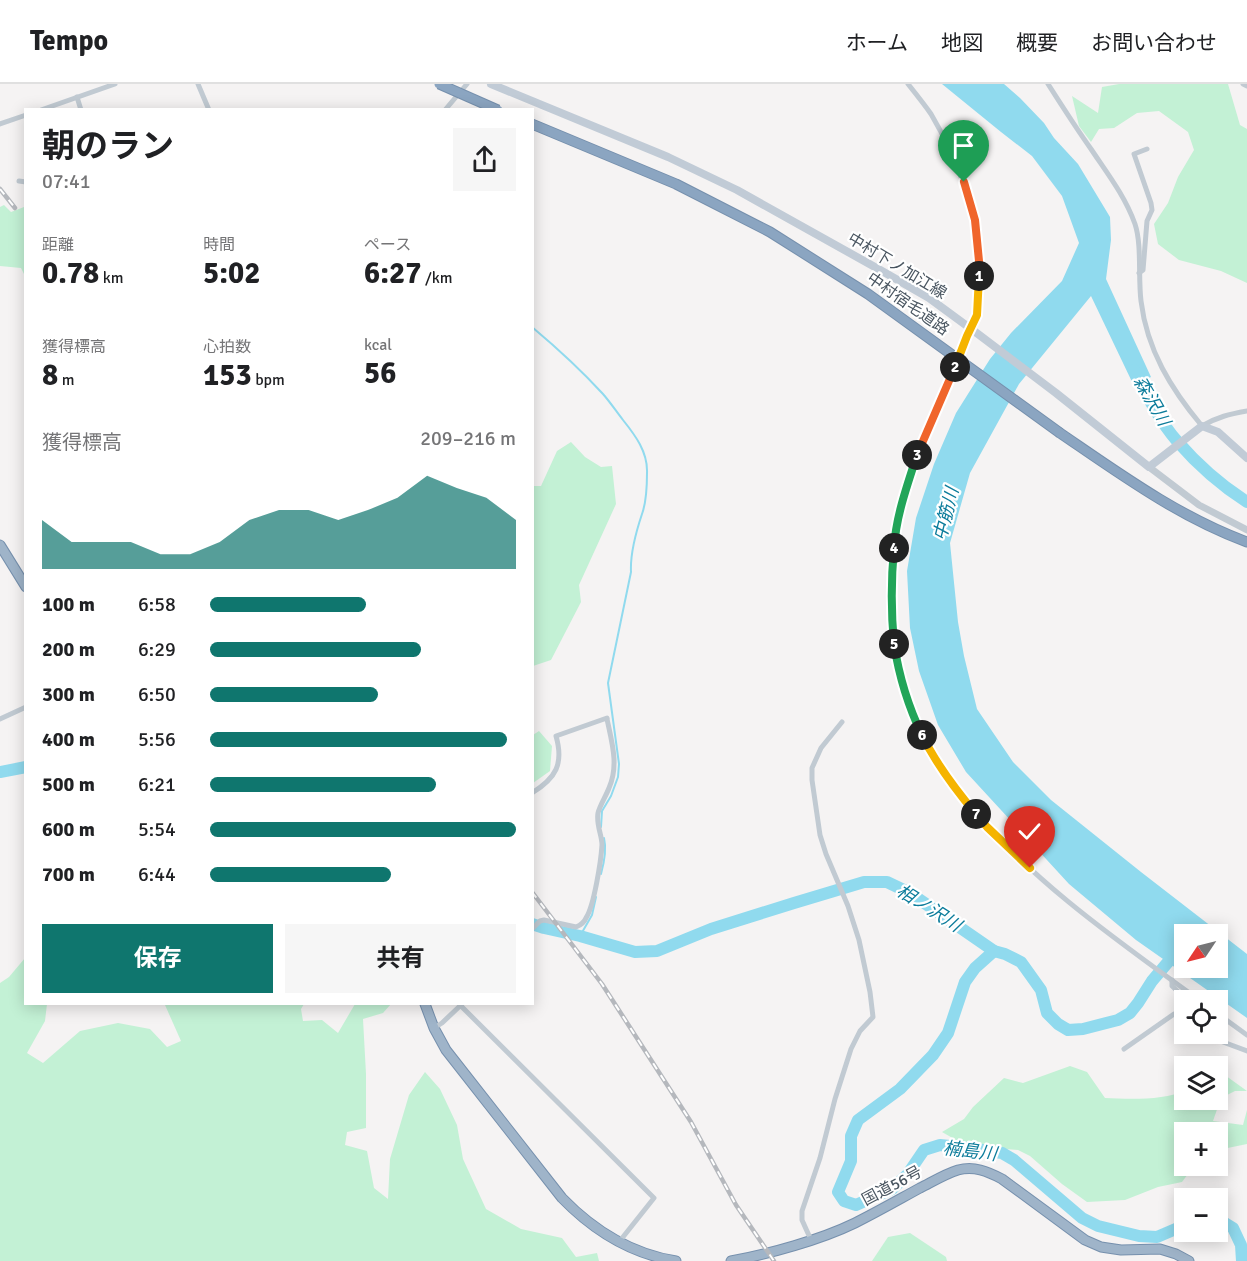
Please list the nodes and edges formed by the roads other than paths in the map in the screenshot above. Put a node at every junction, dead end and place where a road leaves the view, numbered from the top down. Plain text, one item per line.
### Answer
1 (115, 84) edge
2 (198, 84) edge
3 (439, 84) edge
4 (467, 84) edge
5 (491, 84) edge
6 (908, 84) edge
7 (1048, 84) edge
8 (1243, 84) edge
9 (1247, 86) edge
10 (77, 97) junction
11 (47, 108) edge
12 (80, 108) edge
13 (208, 108) edge
14 (446, 108) edge
15 (493, 108) edge
16 (24, 116) edge
17 (0, 124) edge
18 (534, 125) edge
19 (1147, 149) dead end
20 (1139, 273) junction
21 (970, 328) junction
22 (1247, 411) edge
23 (1202, 426) junction
24 (1247, 458) edge
25 (1149, 467) junction
26 (1247, 530) edge
27 (1247, 542) edge
28 (0, 545) edge
29 (24, 584) edge
30 (24, 708) edge
31 (0, 719) edge
32 (842, 722) dead end
33 (534, 792) edge
34 (534, 927) edge
35 (1172, 980) junction
36 (1176, 990) edge
37 (1186, 990) edge
38 (425, 1005) edge
39 (460, 1005) edge
40 (462, 1005) edge
41 (1174, 1014) edge
42 (1228, 1021) edge
43 (434, 1028) junction
44 (1247, 1035) edge
45 (1226, 1044) edge
46 (1124, 1049) dead end
47 (1247, 1052) edge
48 (811, 1240) junction
49 (619, 1242) junction
50 (676, 1261) edge
51 (731, 1261) edge
52 (1189, 1261) edge

1 - 10 street
2 - 13 street
3 - 15 highway, bridge
4 - 14 street
5 - 21 main road, 中村下ノ加江線
6 - 21 street
7 - 20 street
8 - 9 street
10 - 11 street
10 - 12 street
16 - 17 street
18 - 27 highway, 中村宿毛道路, bridge
19 - 20 street
20 - 23 street
21 - 25 main road, 中村下ノ加江線
21 - 35 street
22 - 23 street
23 - 24 main road
23 - 25 main road
25 - 26 street
28 - 29 highway
30 - 31 street
32 - 48 street
33 - 34 street
35 - 36 street
35 - 37 street
38 - 43 highway
39 - 43 street
40 - 49 street
41 - 46 street
42 - 44 street
43 - 49 highway
45 - 47 street
48 - 51 highway, 国道56号
48 - 52 highway, 国道56号
49 - 50 highway

